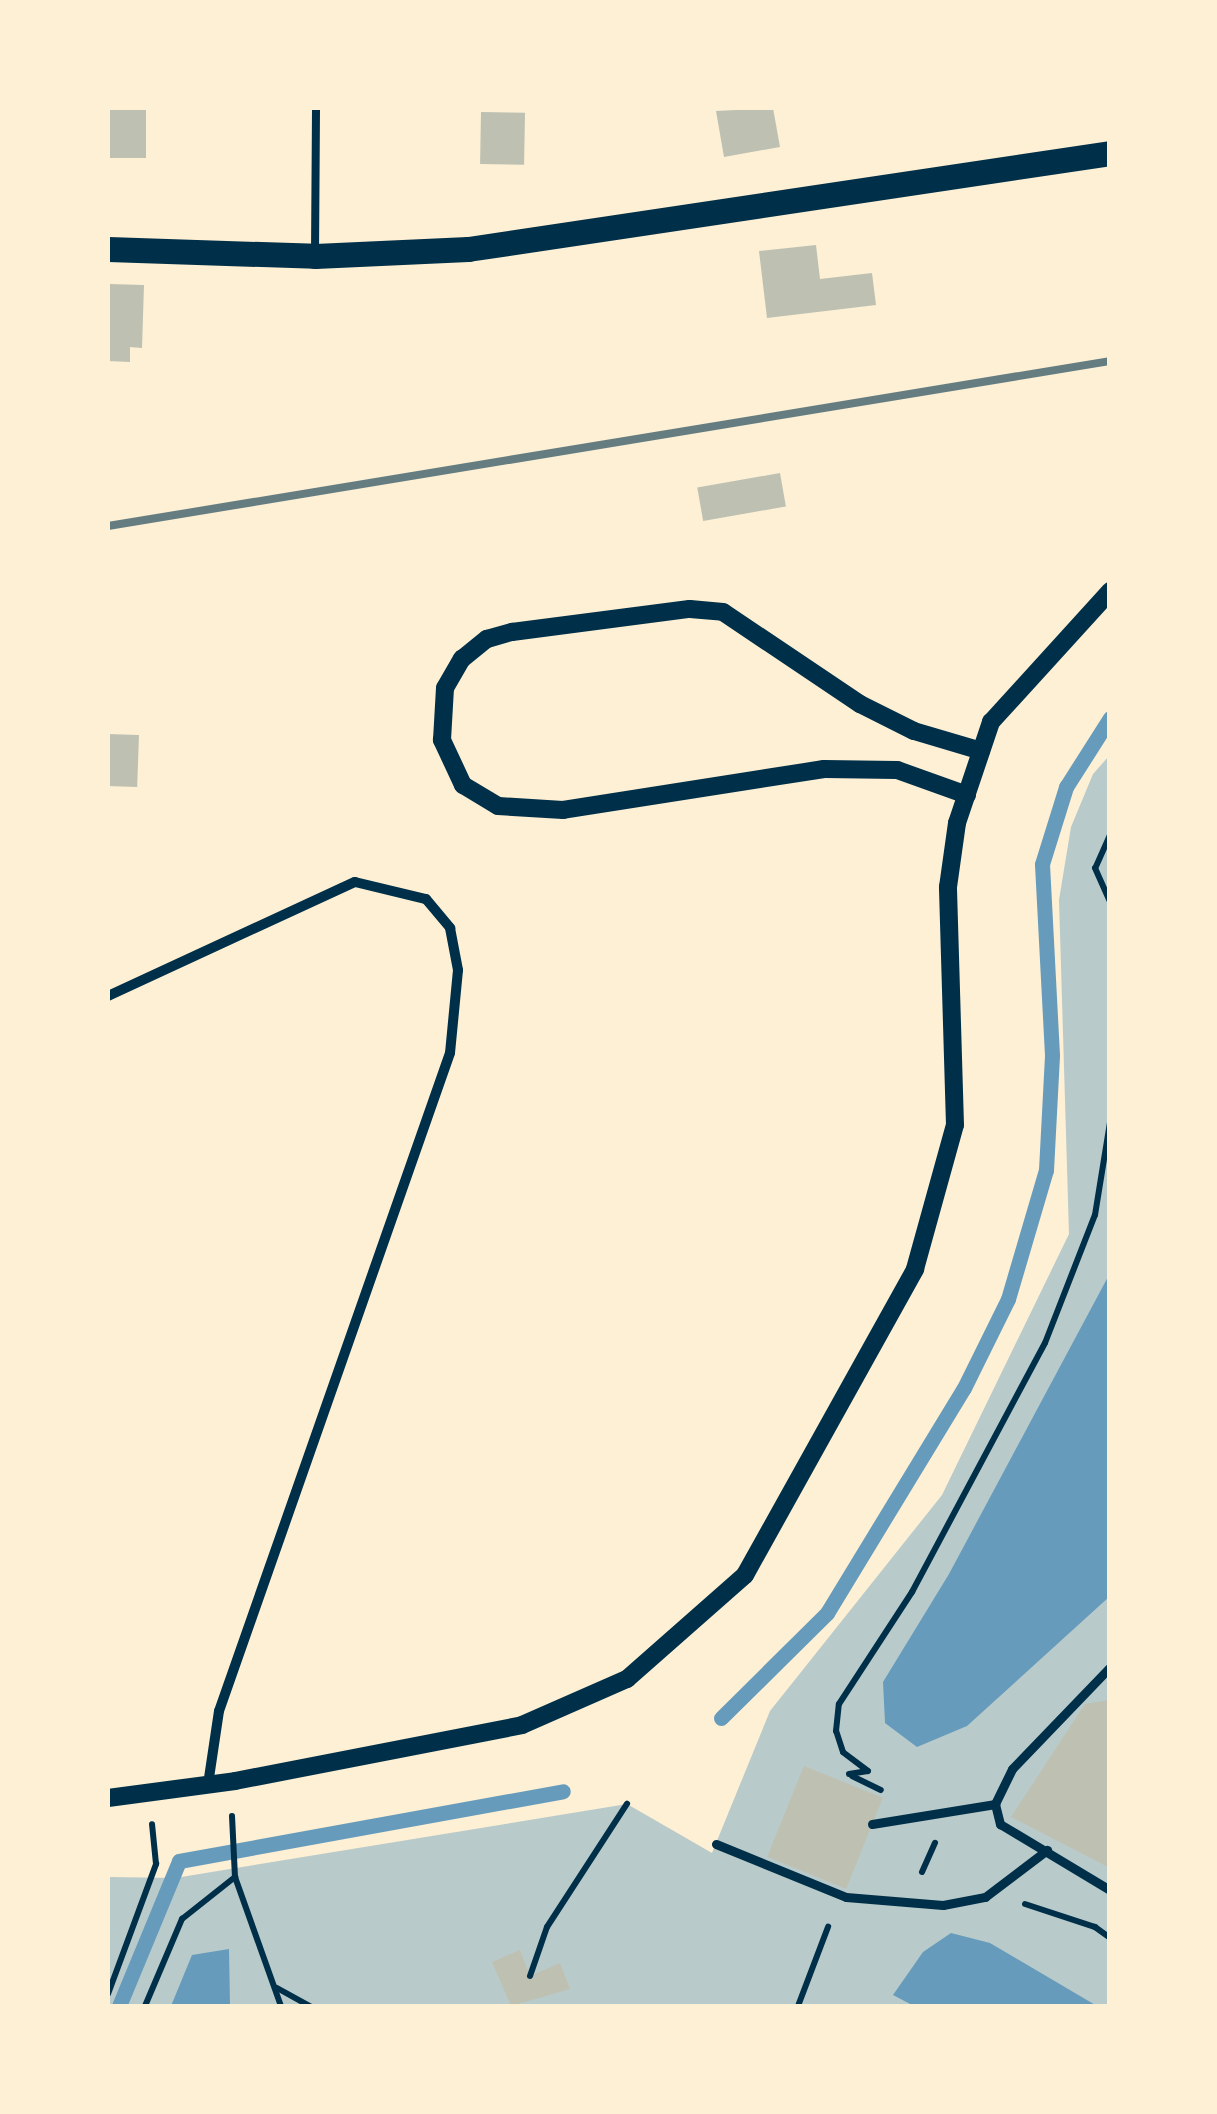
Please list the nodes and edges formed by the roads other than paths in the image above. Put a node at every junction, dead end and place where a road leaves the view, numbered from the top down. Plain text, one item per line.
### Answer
1 (316, 108) edge
2 (1110, 152) edge
3 (108, 249) edge
4 (314, 256) junction
5 (1110, 591) edge
6 (981, 751) junction
7 (966, 795) junction
8 (108, 996) edge
9 (1110, 1667) edge
10 (208, 1786) junction
11 (108, 1798) edge
12 (996, 1804) junction
13 (872, 1824) dead end
14 (716, 1844) dead end
15 (1047, 1850) junction
16 (1110, 1890) edge

1 - 4 lane
2 - 4 main road
3 - 4 main road
5 - 6 street
6 - 7 street
6 - 7 street
7 - 10 street
8 - 10 street
9 - 12 street
10 - 11 street
12 - 13 street
12 - 15 street
14 - 15 street
15 - 16 street

